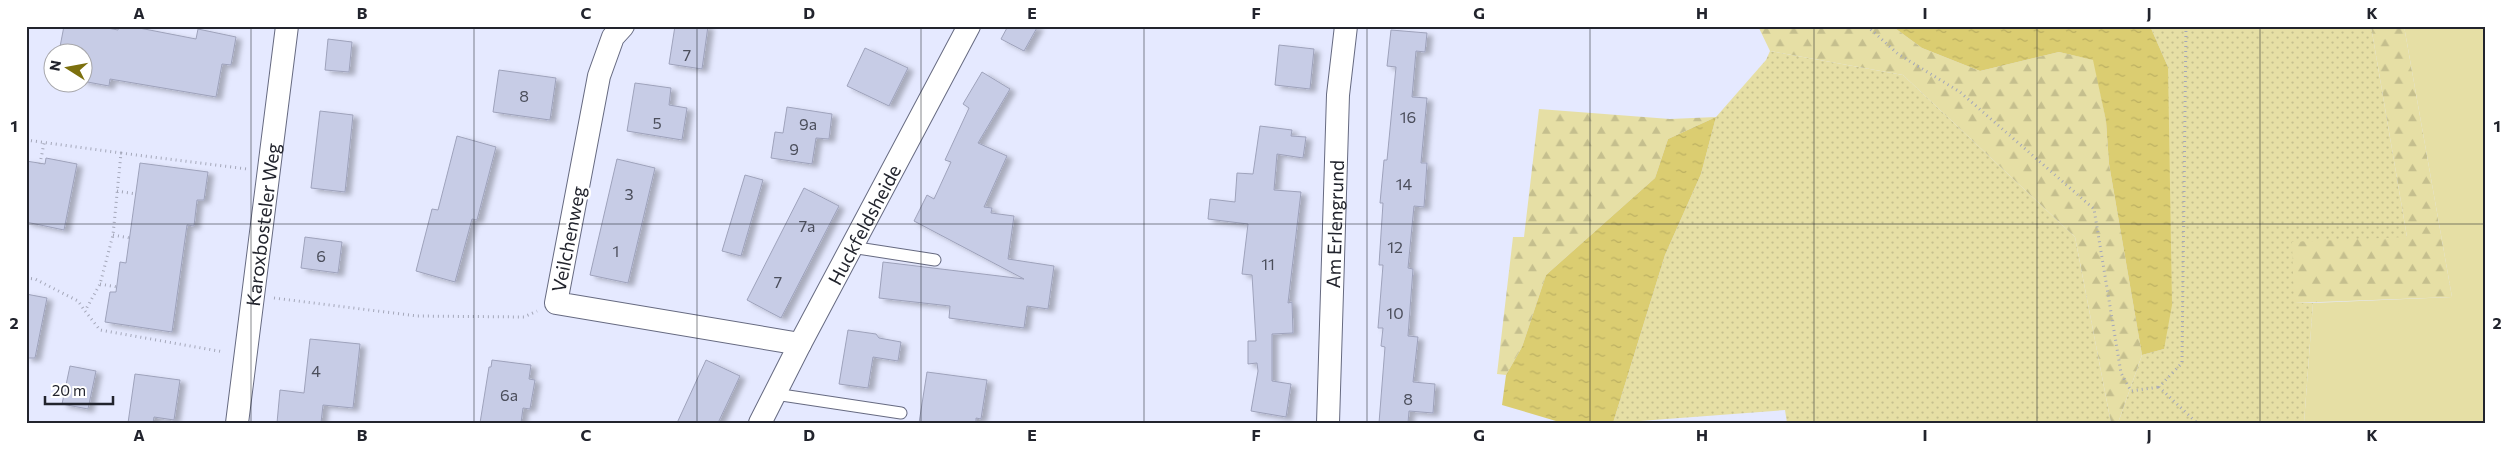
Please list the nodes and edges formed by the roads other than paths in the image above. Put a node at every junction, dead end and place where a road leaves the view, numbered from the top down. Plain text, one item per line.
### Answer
1 (287, 26) edge
2 (623, 26) edge
3 (969, 26) edge
4 (1346, 26) edge
5 (851, 247) junction
6 (935, 260) dead end
7 (800, 344) junction
8 (774, 394) junction
9 (901, 413) dead end
10 (237, 423) edge
11 (760, 423) edge
12 (1328, 423) edge

1 - 10 street, Karoxbosteler Weg
2 - 7 street, Veilchenweg
3 - 5 street, Huckfeldsheide
4 - 12 street, Am Erlengrund
5 - 6 lane
5 - 7 street, Huckfeldsheide
7 - 8 street, Huckfeldsheide
8 - 9 lane
8 - 11 street, Huckfeldsheide

